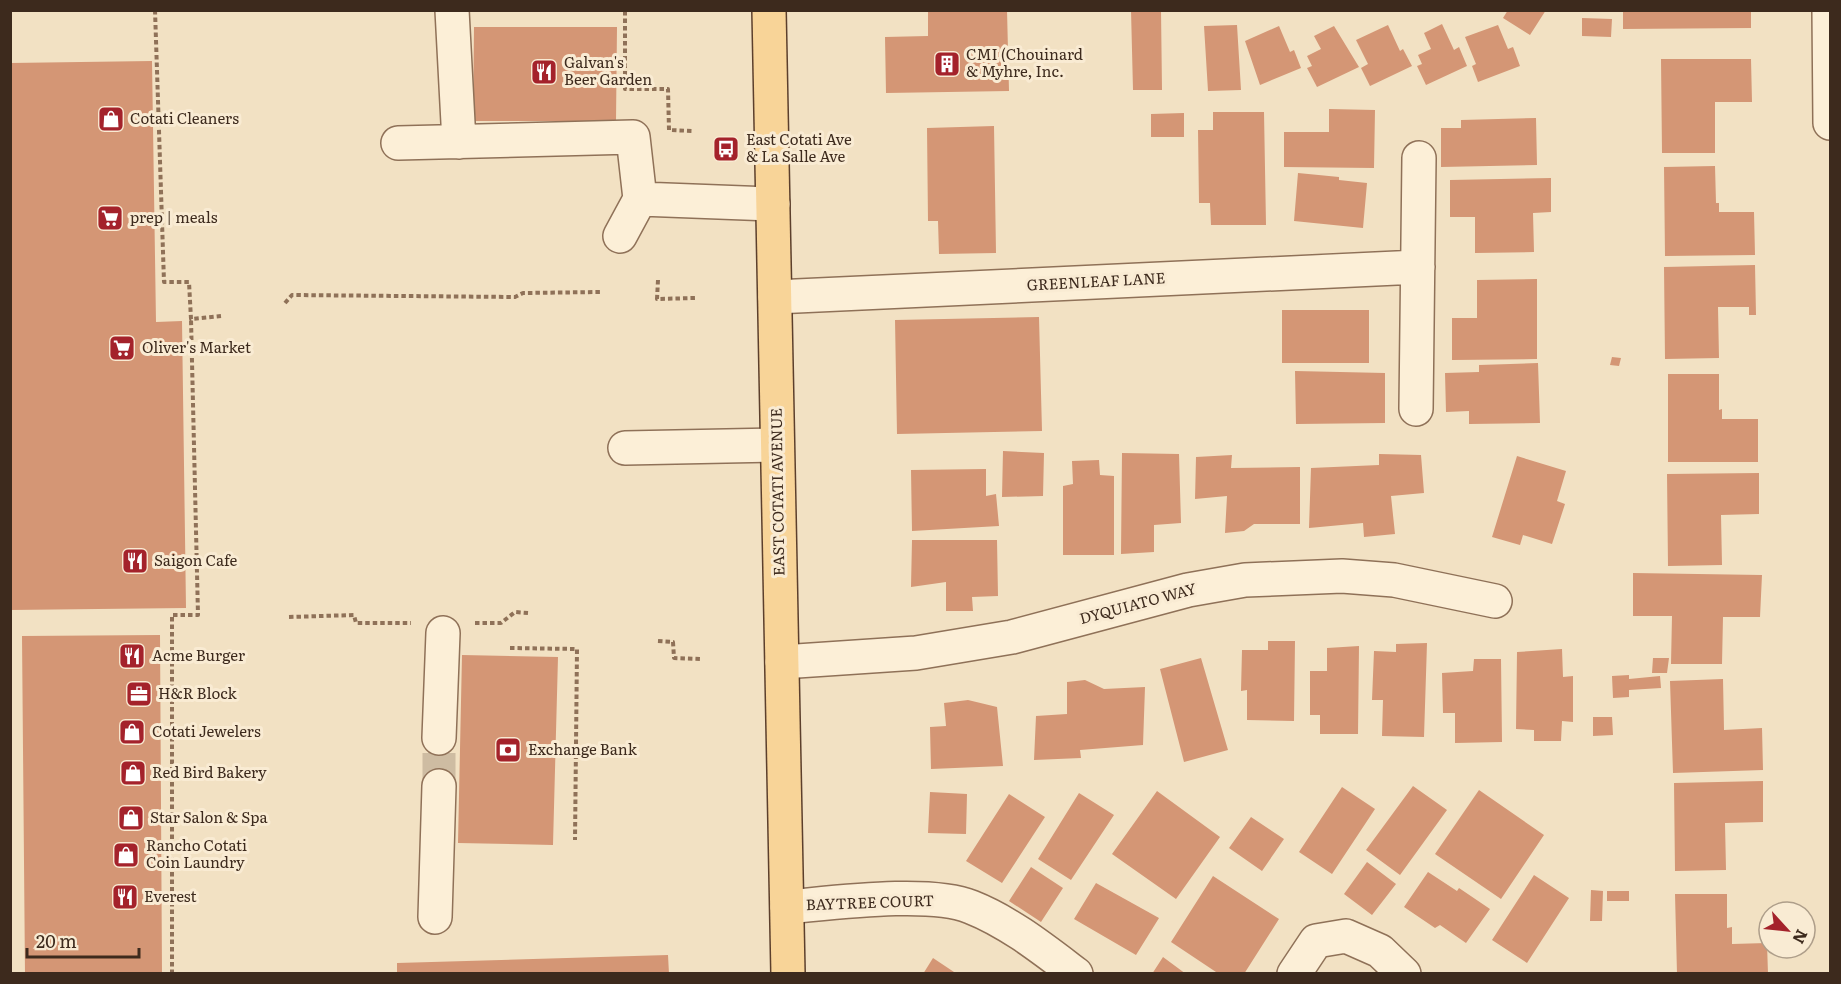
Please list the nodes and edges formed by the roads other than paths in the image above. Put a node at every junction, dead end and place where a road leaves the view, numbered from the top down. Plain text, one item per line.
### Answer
1 (452, 10) edge
2 (769, 10) edge
3 (1829, 10) edge
4 (1830, 123) edge
5 (459, 142) junction
6 (398, 143) dead end
7 (1419, 158) dead end
8 (640, 199) junction
9 (773, 204) junction
10 (620, 237) dead end
11 (1418, 267) junction
12 (775, 297) junction
13 (1416, 409) dead end
14 (777, 444) junction
15 (625, 448) dead end
16 (1495, 601) dead end
17 (443, 633) dead end
18 (782, 662) junction
19 (440, 738) tunnel mouth
20 (439, 786) tunnel mouth
21 (787, 907) junction
22 (435, 917) dead end
23 (788, 974) edge
24 (1076, 974) edge
25 (1294, 974) edge
26 (1404, 974) edge

1 - 5 street
2 - 9 main road, EAST COTATI AVENUE
3 - 4 street
5 - 6 street
5 - 8 street
7 - 11 street
8 - 9 street
8 - 10 street
9 - 12 main road, EAST COTATI AVENUE
11 - 12 street, GREENLEAF LANE
11 - 13 street
12 - 14 main road, EAST COTATI AVENUE
14 - 15 street
14 - 18 main road, EAST COTATI AVENUE
16 - 18 street, DYQUIATO WAY
17 - 19 street
18 - 21 main road, EAST COTATI AVENUE
20 - 22 street
21 - 23 main road, EAST COTATI AVENUE
21 - 24 street, BAYTREE COURT
25 - 26 street

